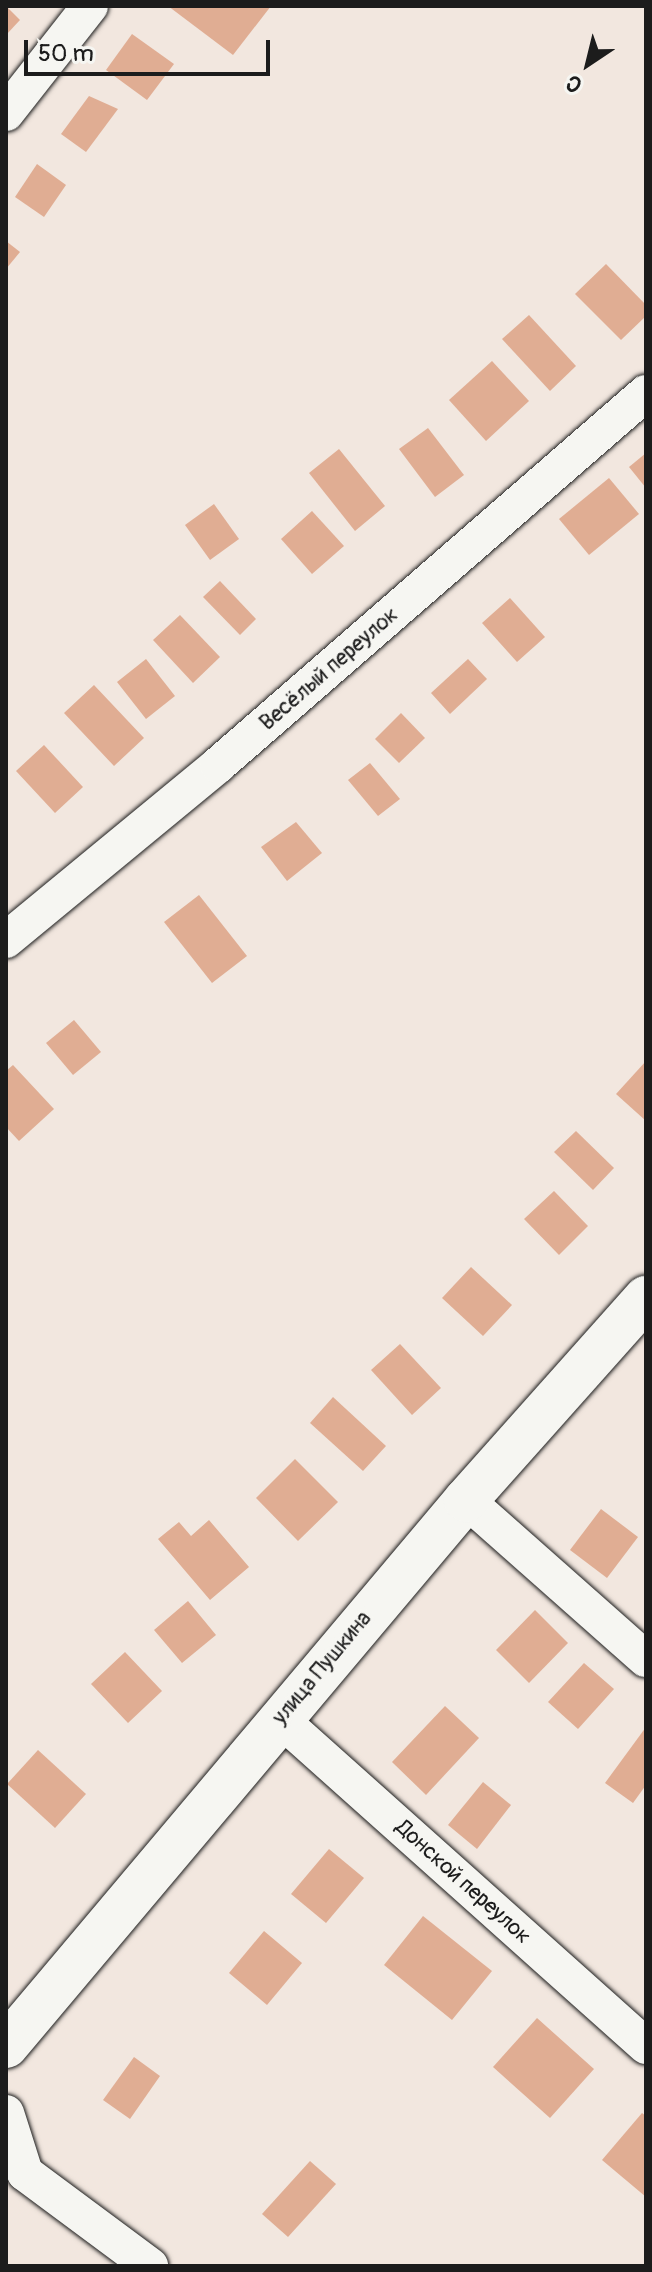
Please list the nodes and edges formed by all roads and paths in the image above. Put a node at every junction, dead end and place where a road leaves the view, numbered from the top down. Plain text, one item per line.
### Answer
1 (90, 6) edge
2 (6, 113) edge
3 (646, 393) edge
4 (6, 940) edge
5 (646, 1298) edge
6 (466, 1500) junction
7 (646, 1659) edge
8 (279, 1718) junction
9 (6, 2046) edge
10 (646, 2046) edge
11 (6, 2113) edge
12 (150, 2266) edge

1 - 2 street
3 - 4 street, Весёлый переулок
5 - 6 main road, улица Пушкина
6 - 7 street
6 - 8 main road, улица Пушкина
8 - 9 main road, улица Пушкина
8 - 10 street, Донской переулок
11 - 12 street

